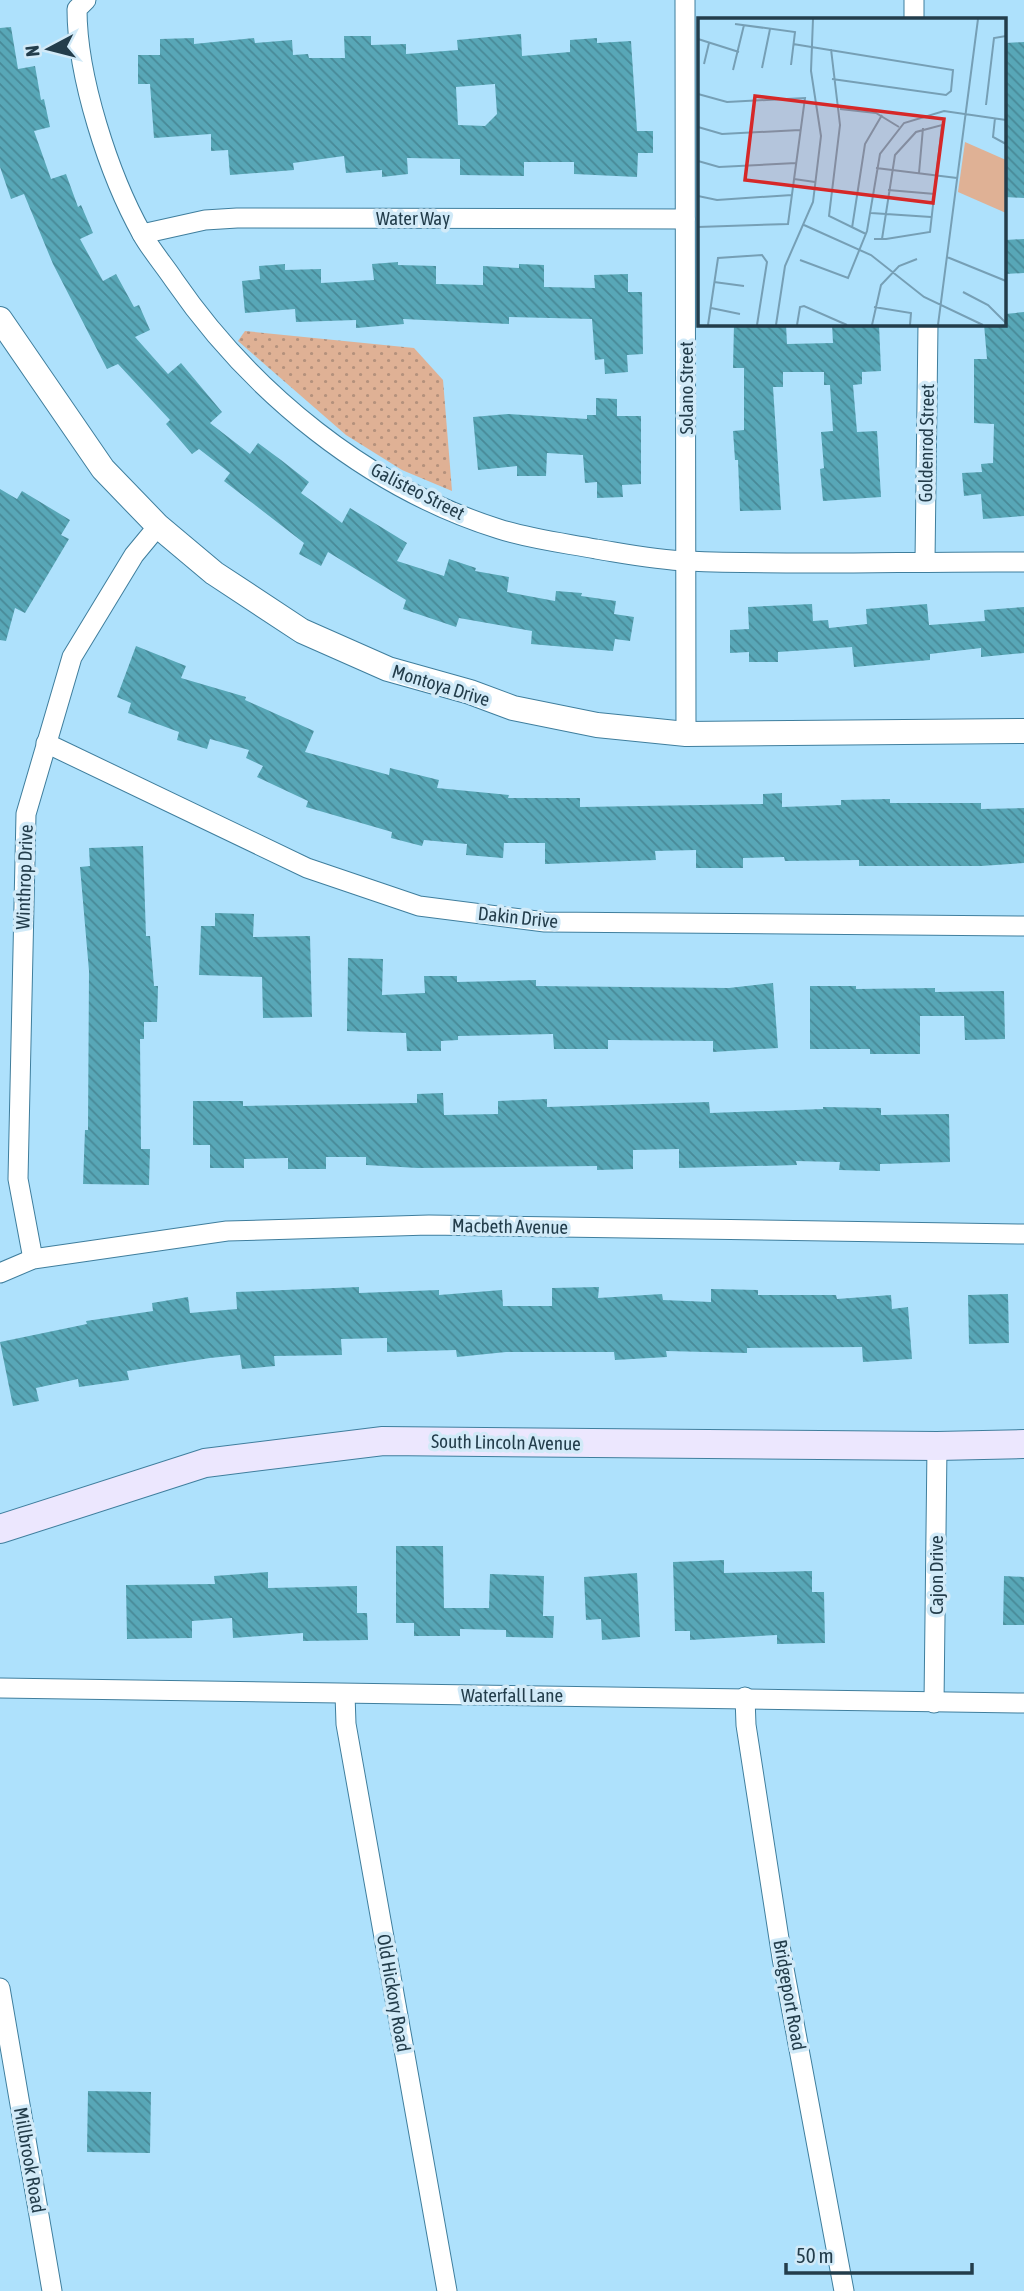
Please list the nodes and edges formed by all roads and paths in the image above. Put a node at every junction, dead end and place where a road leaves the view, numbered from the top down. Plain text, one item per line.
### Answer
1 (685, 0) edge
2 (914, 0) edge
3 (82, 5) edge
4 (914, 18) edge
5 (685, 219) junction
6 (142, 234) junction
7 (0, 319) edge
8 (928, 326) edge
9 (158, 526) junction
10 (687, 561) junction
11 (925, 561) junction
12 (1024, 562) edge
13 (1024, 731) edge
14 (686, 734) junction
15 (46, 743) junction
16 (1024, 926) edge
17 (1024, 1234) edge
18 (33, 1259) junction
19 (0, 1273) edge
20 (1024, 1444) edge
21 (937, 1447) junction
22 (0, 1529) edge
23 (0, 1688) edge
24 (345, 1694) junction
25 (746, 1697) junction
26 (934, 1703) junction
27 (1024, 1703) edge
28 (0, 1988) edge
29 (52, 2291) edge
30 (447, 2291) edge
31 (844, 2291) edge

1 - 5 street, Solano Street
2 - 4 street
3 - 6 street, Galisteo Street
5 - 6 street, Water Way
5 - 10 street, Solano Street
6 - 10 street, Galisteo Street
7 - 9 street, Montoya Drive
8 - 11 street, Goldenrod Street
9 - 14 street, Montoya Drive
9 - 15 street, Winthrop Drive
10 - 11 street, Galisteo Street
10 - 14 street, Solano Street
11 - 12 street, Galisteo Street
13 - 14 street, Montoya Drive
15 - 16 street, Dakin Drive
15 - 18 street, Winthrop Drive
17 - 18 street, Macbeth Avenue
18 - 19 street, Macbeth Avenue
20 - 21 main road, South Lincoln Avenue
21 - 22 main road, South Lincoln Avenue
21 - 26 street, Cajon Drive
23 - 24 street, Waterfall Lane
24 - 25 street, Waterfall Lane
24 - 30 street, Old Hickory Road
25 - 26 street, Waterfall Lane
25 - 31 street, Bridgeport Road
26 - 27 street, Waterfall Lane
28 - 29 street, Millbrook Road

